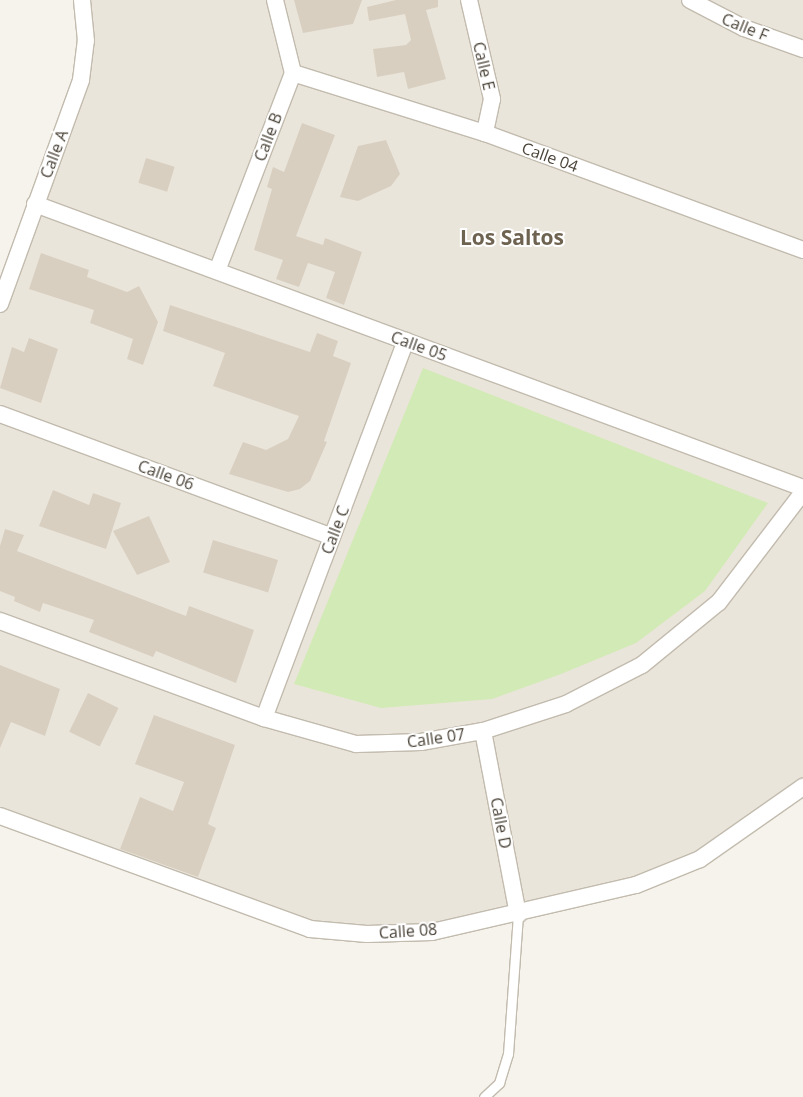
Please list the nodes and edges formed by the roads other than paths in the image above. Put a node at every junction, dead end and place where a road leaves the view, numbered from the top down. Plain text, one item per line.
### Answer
1 (82, 0) edge
2 (276, 0) edge
3 (469, 0) edge
4 (690, 0) edge
5 (803, 49) edge
6 (293, 73) junction
7 (485, 133) junction
8 (35, 204) junction
9 (803, 250) edge
10 (217, 272) junction
11 (0, 304) edge
12 (406, 341) junction
13 (0, 414) edge
14 (803, 488) edge
15 (803, 492) edge
16 (332, 537) junction
17 (0, 621) edge
18 (264, 718) junction
19 (483, 731) junction
20 (803, 787) edge
21 (0, 816) edge
22 (518, 914) junction
23 (484, 1097) edge

1 - 8 street, Calle A
2 - 6 street
3 - 7 street, Calle E
4 - 5 street, Calle F
6 - 7 street, Calle 04
6 - 10 street, Calle B
7 - 9 street, Calle 04
8 - 10 street, Calle 05
8 - 11 street, Calle A
10 - 12 street, Calle 05
12 - 14 street, Calle 05
12 - 16 street, Calle C
13 - 16 street, Calle 06
15 - 19 street, Calle 07
16 - 18 street, Calle C
17 - 18 street, Calle 07
18 - 19 street, Calle 07
19 - 22 street, Calle D
20 - 22 street, Calle 08
21 - 22 street, Calle 08
22 - 23 lane

